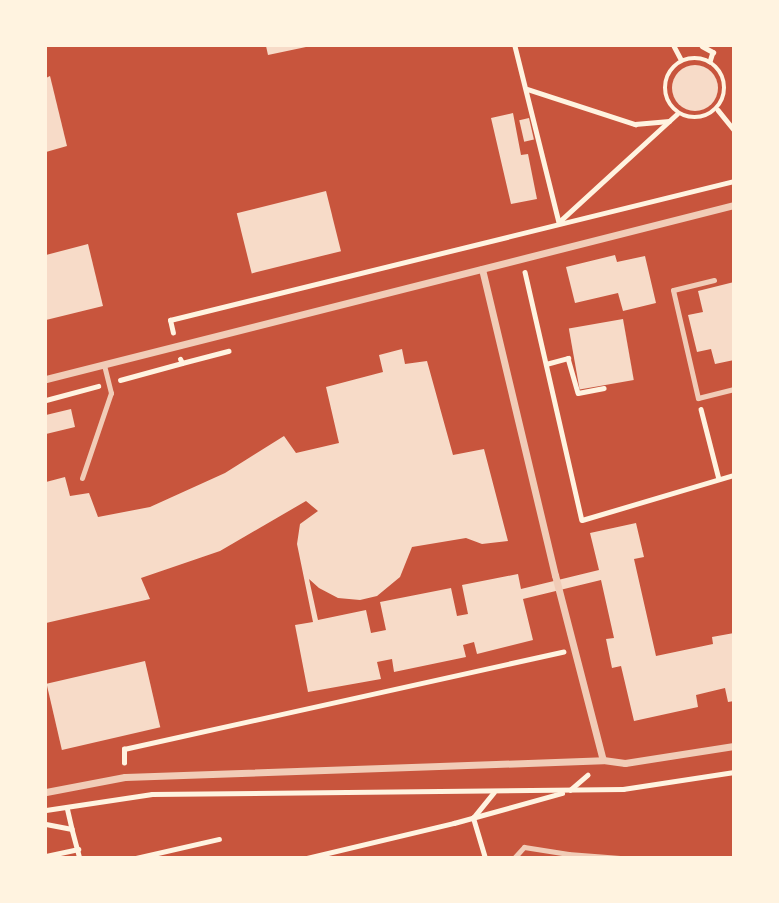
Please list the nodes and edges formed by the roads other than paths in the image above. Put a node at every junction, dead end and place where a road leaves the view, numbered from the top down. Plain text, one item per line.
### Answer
1 (733, 205) edge
2 (482, 269) junction
3 (714, 280) dead end
4 (104, 365) junction
5 (46, 379) edge
6 (733, 389) edge
7 (82, 478) dead end
8 (733, 746) edge
9 (603, 760) junction
10 (46, 792) edge
11 (514, 858) edge
12 (620, 858) edge

1 - 2 street
2 - 4 street
2 - 9 street
3 - 6 lane
4 - 5 street
4 - 7 lane
8 - 9 street
9 - 10 street
11 - 12 lane

